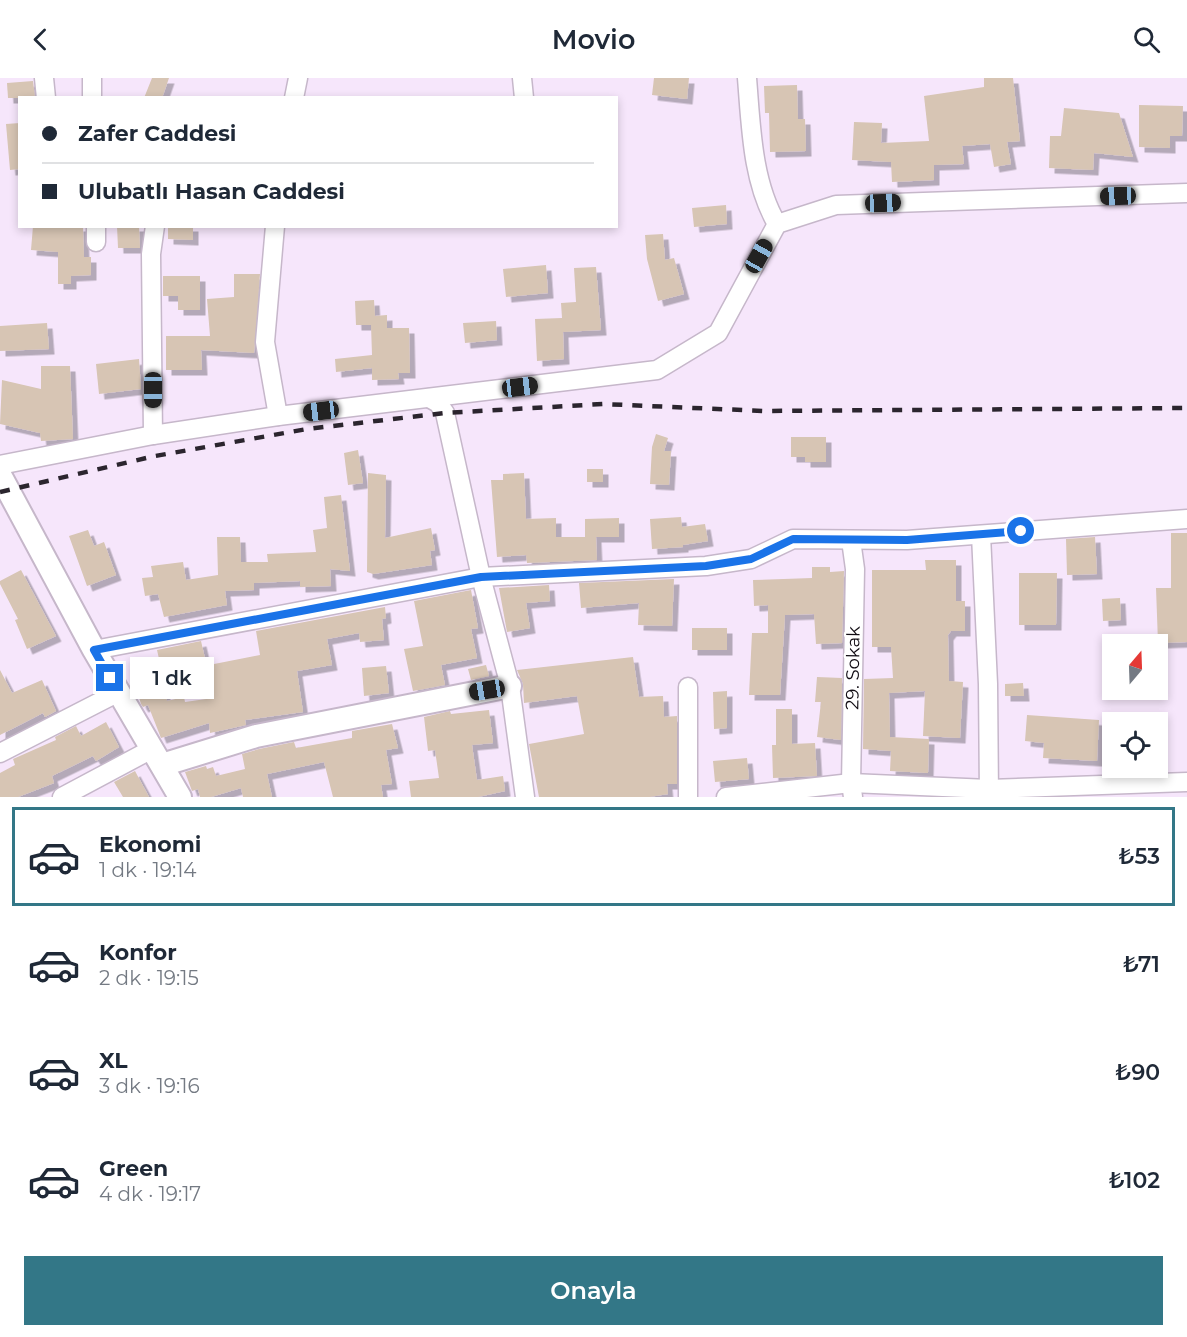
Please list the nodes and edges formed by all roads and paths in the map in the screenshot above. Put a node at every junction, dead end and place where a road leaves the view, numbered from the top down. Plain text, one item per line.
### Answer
1 (44, 78) edge
2 (92, 78) edge
3 (298, 78) edge
4 (522, 78) edge
5 (747, 78) edge
6 (46, 96) edge
7 (92, 96) edge
8 (294, 96) edge
9 (524, 96) edge
10 (1187, 193) edge
11 (777, 224) junction
12 (155, 228) edge
13 (275, 228) edge
14 (429, 398) junction
15 (278, 416) junction
16 (153, 435) junction
17 (0, 465) edge
18 (0, 475) edge
19 (1187, 519) edge
20 (981, 535) junction
21 (852, 540) junction
22 (481, 577) junction
23 (94, 650) junction
24 (510, 686) junction
25 (688, 687) dead end
26 (119, 692) junction
27 (0, 753) edge
28 (157, 757) junction
29 (1187, 782) edge
30 (852, 790) edge
31 (989, 793) edge
32 (62, 797) edge
33 (180, 797) edge
34 (525, 797) edge
35 (688, 797) edge
36 (726, 797) edge

1 - 6 street
2 - 7 street
3 - 8 street
4 - 9 street
5 - 11 street
10 - 11 street
11 - 14 street
12 - 16 street
13 - 15 street
14 - 15 street
14 - 22 street
15 - 16 street
16 - 17 street
18 - 23 street
19 - 20 street
20 - 21 street
20 - 31 street
21 - 22 street
21 - 30 street, 29. Sokak
22 - 23 street
22 - 24 street
23 - 26 street
24 - 28 street
24 - 34 street
25 - 35 street
26 - 27 street
26 - 28 street
28 - 32 street
28 - 33 street
29 - 31 street
30 - 31 street
30 - 36 street

